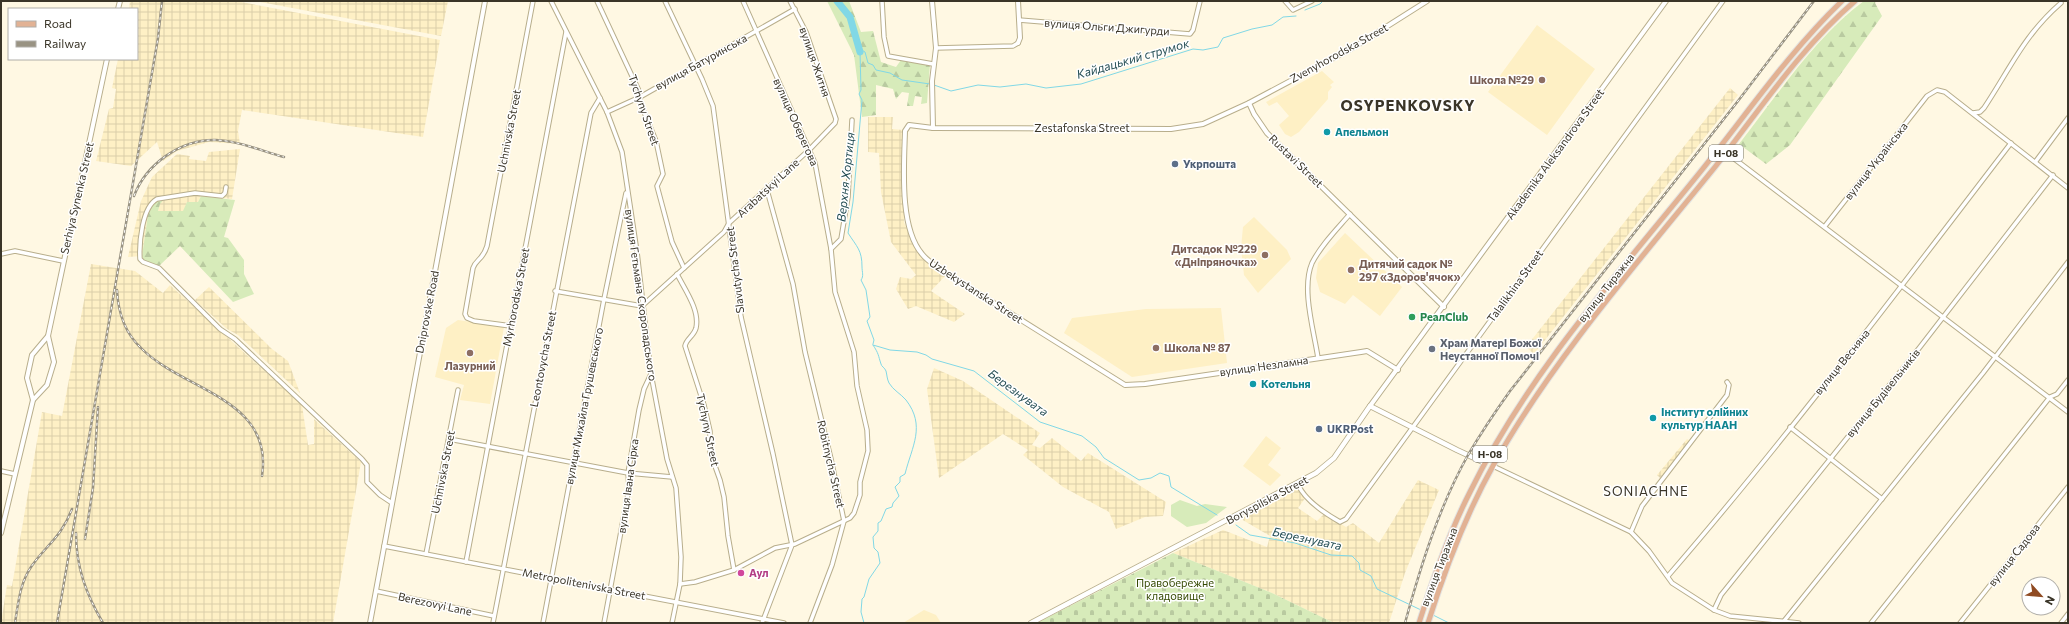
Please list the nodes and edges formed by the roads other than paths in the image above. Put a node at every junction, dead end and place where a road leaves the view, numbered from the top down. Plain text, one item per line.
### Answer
1 (485, 1) edge
2 (533, 1) edge
3 (551, 1) edge
4 (597, 1) edge
5 (665, 1) edge
6 (743, 1) edge
7 (790, 1) edge
8 (882, 1) edge
9 (932, 1) edge
10 (1018, 1) edge
11 (1200, 1) edge
12 (1285, 1) edge
13 (1312, 1) edge
14 (1427, 1) edge
15 (1666, 1) edge
16 (1723, 1) edge
17 (1842, 1) edge
18 (1855, 1) edge
19 (2061, 3) dead end
20 (795, 9) junction
21 (1020, 20) junction
22 (756, 31) junction
23 (566, 32) junction
24 (1018, 43) joint
25 (936, 48) junction
26 (107, 60) edge
27 (695, 64) junction
28 (933, 64) junction
29 (640, 97) junction
30 (600, 98) junction
31 (1249, 103) junction
32 (607, 112) junction
33 (1973, 113) junction
34 (2068, 118) edge
35 (852, 120) dead end
36 (835, 123) joint
37 (909, 125) joint
38 (933, 128) junction
39 (2011, 143) junction
40 (1720, 148) junction
41 (810, 149) junction
42 (1726, 152) junction
43 (2036, 162) junction
44 (2053, 175) junction
45 (226, 187) dead end
46 (2068, 188) edge
47 (627, 190) junction
48 (767, 190) junction
49 (1350, 214) junction
50 (729, 223) junction
51 (1825, 226) junction
52 (831, 248) junction
53 (1, 254) edge
54 (62, 261) junction
55 (2068, 262) edge
56 (684, 268) junction
57 (677, 274) junction
58 (1902, 285) junction
59 (555, 291) junction
60 (604, 299) junction
61 (642, 306) junction
62 (1444, 307) junction
63 (1943, 316) junction
64 (511, 326) junction
65 (48, 336) junction
66 (1996, 356) junction
67 (1318, 358) junction
68 (1398, 370) junction
69 (651, 374) junction
70 (2068, 380) edge
71 (1727, 382) dead end
72 (1125, 385) joint
73 (458, 390) dead end
74 (2050, 397) junction
75 (33, 400) junction
76 (1370, 406) junction
77 (2068, 412) edge
78 (1790, 427) junction
79 (1412, 428) junction
80 (449, 439) junction
81 (488, 446) junction
82 (526, 453) junction
83 (1831, 458) junction
84 (573, 462) junction
85 (1485, 462) junction
86 (1493, 466) junction
87 (1, 471) edge
88 (628, 473) junction
89 (15, 474) junction
90 (672, 477) junction
91 (1298, 484) junction
92 (2068, 487) edge
93 (1882, 499) junction
94 (392, 503) junction
95 (844, 521) junction
96 (1631, 532) junction
97 (1, 533) edge
98 (792, 545) junction
99 (384, 546) junction
100 (426, 554) junction
101 (466, 562) junction
102 (504, 569) junction
103 (734, 570) junction
104 (1668, 576) junction
105 (552, 578) junction
106 (680, 584) junction
107 (610, 590) junction
108 (376, 591) junction
109 (676, 602) junction
110 (1714, 610) junction
111 (2068, 614) edge
112 (494, 616) junction
113 (762, 618) junction
114 (1784, 621) junction
115 (370, 623) edge
116 (493, 623) edge
117 (543, 623) edge
118 (604, 623) edge
119 (672, 623) edge
120 (762, 623) edge
121 (784, 623) edge
122 (810, 623) edge
123 (1031, 623) edge
124 (1419, 623) edge
125 (1428, 623) edge
126 (1800, 623) edge
127 (1871, 623) edge
128 (1960, 623) edge
129 (2061, 623) edge

1 - 94 street, Dniprovske Road
2 - 64 street, Uchnivska Street
3 - 23 street, вулиця Гетьмана Скоропадського
4 - 29 street, Tychyny Street
5 - 27 street, Slavutycha Street
6 - 22 street, вулиця Оберегова
7 - 20 street, вулиця Житня
8 - 28 street
9 - 25 street
10 - 21 street
11 - 21 street, вулиця Ольги Джигурди
12 - 13 street
14 - 31 street, Zvenyhorodska Street
15 - 62 street, Akademika Aleksandrova Street
16 - 79 street, Talalikhina Street
17 - 40 main road, вулиця Тиражна / Н-08
18 - 42 main road, вулиця Тиражна / Н-08
19 - 33 street
20 - 22 street, вулиця Батуринська
20 - 36 street, вулиця Житня
21 - 24 street
22 - 27 street, вулиця Батуринська
22 - 41 street, вулиця Оберегова
23 - 30 street, вулиця Гетьмана Скоропадського
23 - 64 street, Myrhorodska Street
24 - 25 street
25 - 28 street
26 - 54 street, Serhiya Synenka Street
27 - 29 street, вулиця Батуринська
27 - 50 street, Slavutycha Street
28 - 38 street
29 - 32 street, вулиця Батуринська
29 - 56 street, Tychyny Street
30 - 32 street, вулиця Гетьмана Скоропадського
30 - 59 street, Leontovycha Street
31 - 38 street, Zestafonska Street
31 - 49 street, Rustavi Street
32 - 47 street, вулиця Гетьмана Скоропадського
33 - 39 street
33 - 51 street, вулиця Українська
34 - 43 street
35 - 52 street
36 - 41 street, Arabatskyi Lane
37 - 38 street, Zestafonska Street
37 - 72 street, Uzbekystanska Street
39 - 43 street
39 - 58 street, вулиця Весняна
40 - 42 street
40 - 85 main road, вулиця Тиражна / Н-08
41 - 48 street, Arabatskyi Lane
41 - 52 street, вулиця Оберегова
42 - 51 street
42 - 86 main road, вулиця Тиражна / Н-08
43 - 44 street
44 - 46 street
44 - 63 street, вулиця Будівельників
45 - 94 street
47 - 60 street, вулиця Михайла Грушевського
47 - 61 street, вулиця Гетьмана Скоропадського
48 - 50 street, Arabatskyi Lane
48 - 95 street, Robitnycha Street
49 - 62 street, Rustavi Street
49 - 67 street
50 - 56 street, Arabatskyi Lane
50 - 98 street, Slavutycha Street
51 - 58 street
52 - 95 street, Robitnycha Street
53 - 54 street
54 - 65 street, Serhiya Synenka Street
55 - 66 street
56 - 57 street, Arabatskyi Lane
57 - 61 street, Arabatskyi Lane
57 - 103 street, Tychyny Street
58 - 63 street
58 - 78 street, вулиця Весняна
59 - 60 street
59 - 82 street, Leontovycha Street
60 - 61 street
60 - 84 street, вулиця Михайла Грушевського
61 - 69 street, вулиця Гетьмана Скоропадського
62 - 68 street, Boryspilska Street
63 - 66 street
63 - 83 street, вулиця Будівельників
64 - 81 street, Myrhorodska Street
65 - 75 street, Serhiya Synenka Street
65 - 75 street, Serhiya Synenka Street
66 - 74 street
66 - 93 street
67 - 68 street, вулиця Незламна
67 - 72 street, вулиця Незламна
68 - 76 street, Boryspilska Street
69 - 88 street, вулиця Івана Сірка
69 - 90 street, вулиця Гетьмана Скоропадського
70 - 74 street
71 - 96 street
73 - 80 street, Uchnivska Street
74 - 77 street
74 - 127 street
75 - 89 street, Serhiya Synenka Street
76 - 79 main road
76 - 91 main road, Boryspilska Street
78 - 83 street
78 - 104 street, вулиця Весняна
79 - 85 main road
79 - 91 street, Talalikhina Street
80 - 81 street
80 - 100 street, Uchnivska Street
81 - 82 street
81 - 101 street, Myrhorodska Street
82 - 84 street
82 - 102 street, Leontovycha Street
83 - 93 street
83 - 110 street, вулиця Будівельників
84 - 88 street
84 - 105 street, вулиця Михайла Грушевського
85 - 86 main road
85 - 124 main road, вулиця Тиражна / Н-08
86 - 96 street
86 - 125 main road, вулиця Тиражна / Н-08
87 - 89 street
88 - 90 street
88 - 107 street, вулиця Івана Сірка
89 - 97 street, Serhiya Synenka Street
90 - 106 street, вулиця Гетьмана Скоропадського
91 - 123 main road, Boryspilska Street
92 - 128 street, вулиця Садова
93 - 114 street
94 - 99 street, Dniprovske Road
95 - 98 street
95 - 122 street
96 - 104 street
98 - 103 street
98 - 113 street
99 - 100 street, Metropolitenivska Street
99 - 108 street, Dniprovske Road
100 - 101 street, Metropolitenivska Street
101 - 102 street, Metropolitenivska Street
102 - 105 street, Metropolitenivska Street
102 - 112 street, Leontovycha Street
103 - 106 street
104 - 110 street
105 - 107 street, Metropolitenivska Street
105 - 117 street, вулиця Михайла Грушевського
106 - 109 street, вулиця Гетьмана Скоропадського
107 - 109 street, Metropolitenivska Street
107 - 118 street, вулиця Івана Сірка
108 - 112 street, Berezovyi Lane
108 - 115 street, Dniprovske Road
109 - 113 street, Metropolitenivska Street
109 - 119 street, вулиця Гетьмана Скоропадського
110 - 114 street
111 - 129 street
112 - 116 street, Leontovycha Street
113 - 120 street
113 - 121 street, Metropolitenivska Street
114 - 126 street

